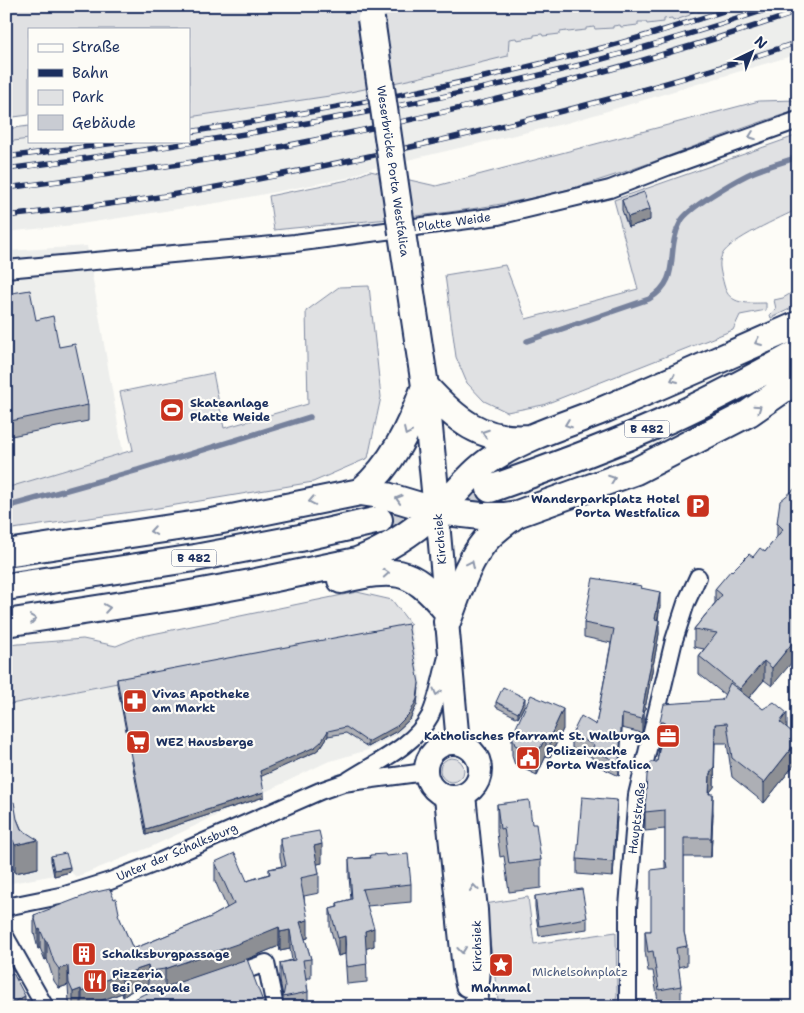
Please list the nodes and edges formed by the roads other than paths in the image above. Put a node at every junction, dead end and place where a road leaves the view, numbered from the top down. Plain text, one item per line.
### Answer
1 (368, 6) edge
2 (798, 120) edge
3 (6, 270) edge
4 (798, 325) edge
5 (417, 335) joint
6 (798, 353) edge
7 (798, 379) edge
8 (425, 386) junction
9 (533, 437) junction
10 (490, 489) tunnel mouth
11 (360, 492) junction
12 (437, 511) junction
13 (517, 514) junction
14 (379, 520) tunnel mouth
15 (6, 554) edge
16 (698, 577) dead end
17 (251, 583) junction
18 (6, 587) edge
19 (6, 623) edge
20 (448, 625) junction
21 (458, 743) junction
22 (425, 772) junction
23 (344, 783) junction
24 (455, 796) junction
25 (6, 907) edge
26 (6, 938) edge
27 (212, 982) edge
28 (45, 1007) edge
29 (275, 1007) edge
30 (472, 1007) edge
31 (476, 1007) edge
32 (628, 1007) edge

1 - 5 main road, Weserbrücke Porta Westfalica, bridge
2 -> 3 street, Platte Weide
4 -> 9 main road
5 - 8 main road, Kirchsiek
6 - 10 main road, B 482
13 -> 7 main road
9 -> 8 main road
8 -> 11 main road
8 - 12 main road, Kirchsiek
9 - 12 main road
12 -> 11 main road
11 -> 15 main road
12 - 13 main road
12 - 17 main road
12 - 20 main road, Kirchsiek
20 -> 13 main road
14 - 18 main road, B 482
16 - 32 street, Hauptstraße
19 -> 17 main road
17 -> 20 main road
20 - 21 main road, Kirchsiek
20 -> 23 street, Unter der Schalksburg
21 - 22 main road
21 - 24 main road
22 - 23 street, Unter der Schalksburg
22 - 24 main road
23 - 25 street, Unter der Schalksburg
24 -> 30 main road, Kirchsiek
31 -> 24 main road, Kirchsiek
26 - 28 street
27 - 29 street

